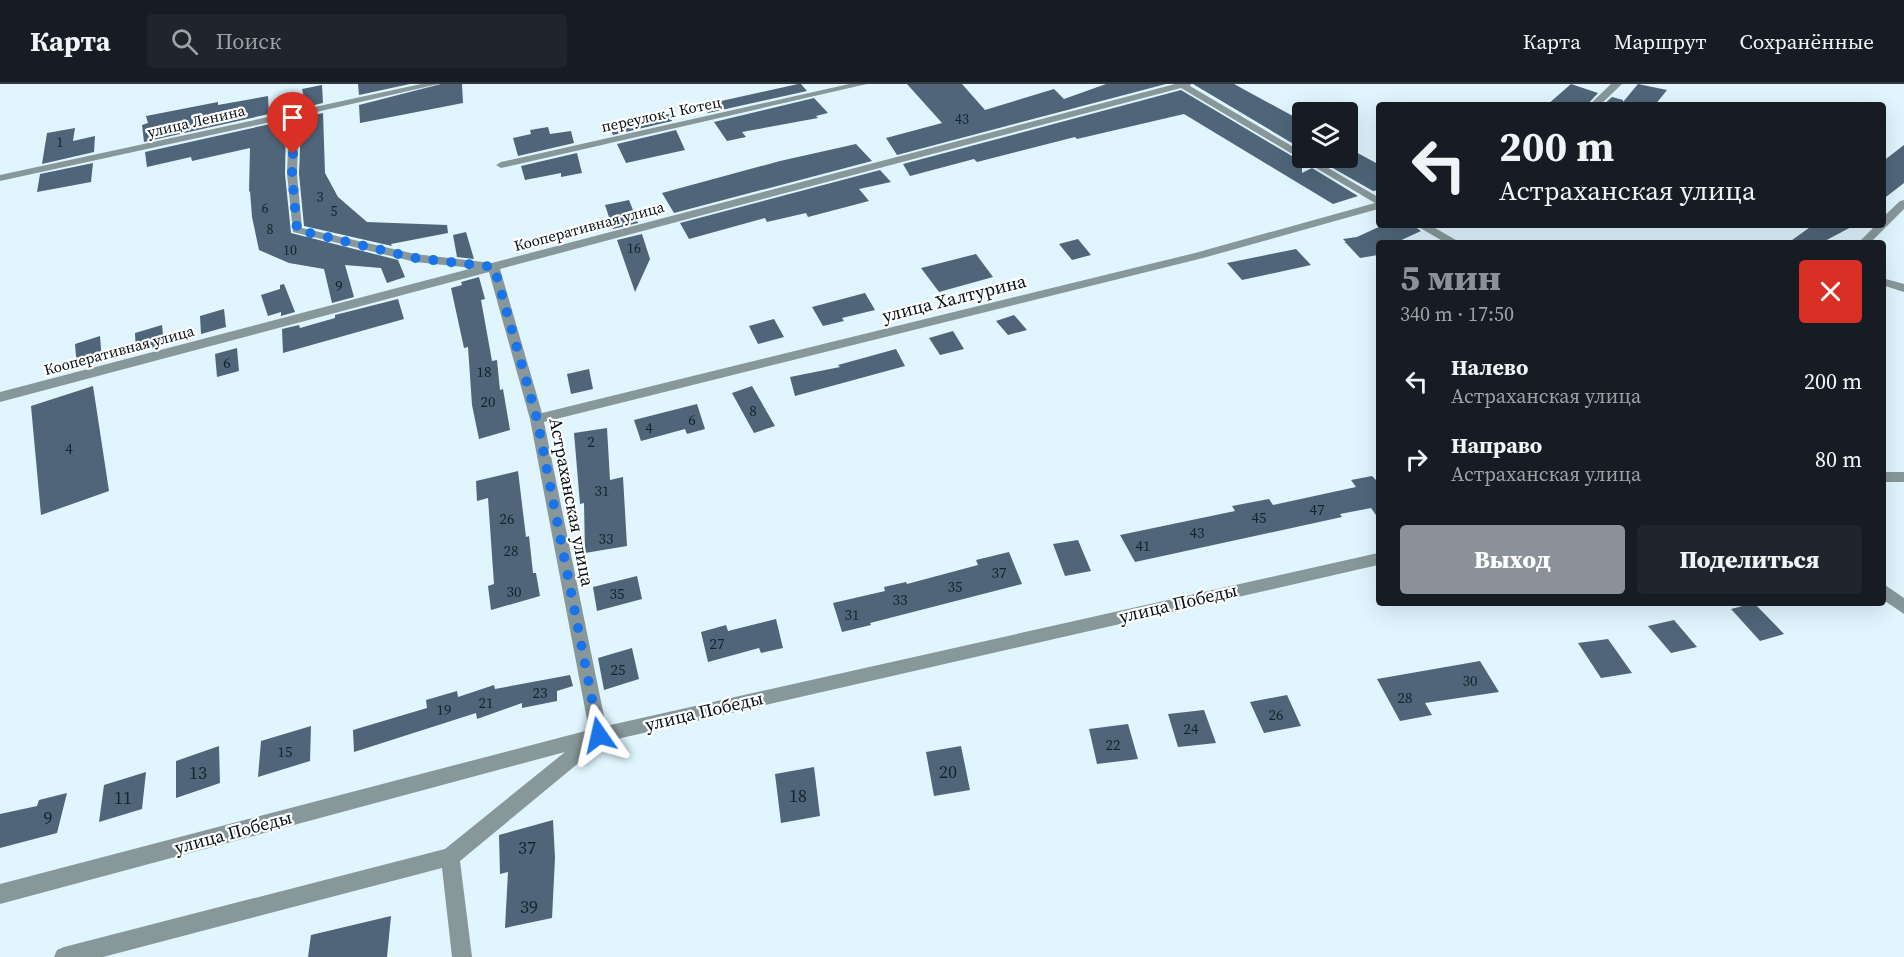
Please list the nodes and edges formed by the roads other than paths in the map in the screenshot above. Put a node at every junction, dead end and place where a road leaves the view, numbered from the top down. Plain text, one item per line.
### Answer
1 (434, 84) edge
2 (862, 84) edge
3 (1183, 84) edge
4 (1617, 84) edge
5 (1597, 102) edge
6 (294, 114) junction
7 (1292, 150) edge
8 (501, 165) dead end
9 (1322, 168) edge
10 (0, 178) edge
11 (1376, 200) edge
12 (1904, 203) edge
13 (1376, 207) edge
14 (1886, 221) edge
15 (1427, 228) edge
16 (1879, 228) edge
17 (1449, 240) edge
18 (1867, 240) edge
19 (494, 267) junction
20 (1886, 282) edge
21 (1904, 288) edge
22 (0, 397) edge
23 (537, 419) junction
24 (1886, 477) edge
25 (1904, 477) edge
26 (1376, 559) edge
27 (1886, 592) edge
28 (1904, 607) edge
29 (599, 735) junction
30 (450, 857) junction
31 (0, 894) edge
32 (64, 957) edge
33 (462, 957) edge

1 - 6 street, улица Ленина
2 - 8 street, переулок 1 Котец
3 - 7 street
3 - 19 street, Кооперативная улица
4 - 5 street
6 - 10 street, улица Ленина
6 - 19 street
9 - 11 street
12 - 14 street
13 - 23 street, улица Халтурина
15 - 17 street
16 - 18 street
19 - 22 street, Кооперативная улица
19 - 23 street, Астраханская улица
20 - 21 street
23 - 29 street, Астраханская улица
24 - 25 street
26 - 29 street, улица Победы
27 - 28 street
29 - 30 street
29 - 31 street, улица Победы
30 - 32 street
30 - 33 street

